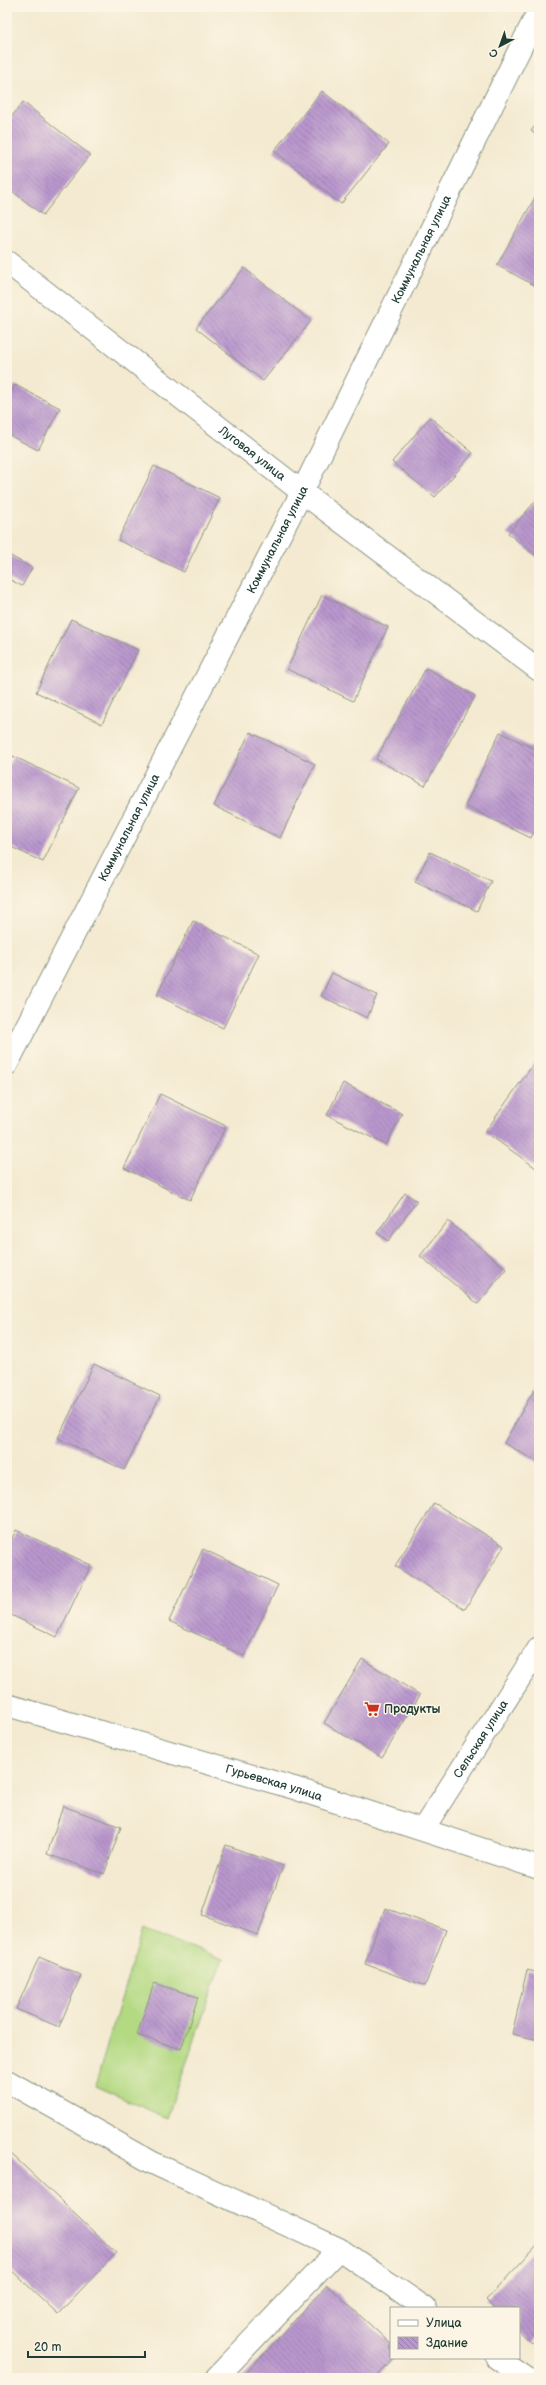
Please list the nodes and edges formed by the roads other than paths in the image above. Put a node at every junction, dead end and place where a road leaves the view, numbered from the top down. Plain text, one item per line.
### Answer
1 (539, 10) edge
2 (7, 262) edge
3 (302, 492) junction
4 (539, 670) edge
5 (7, 1064) edge
6 (539, 1648) edge
7 (7, 1705) edge
8 (423, 1829) junction
9 (539, 1868) edge
10 (7, 2081) edge
11 (339, 2249) junction
12 (423, 2307) edge
13 (498, 2359) edge
14 (216, 2378) edge
15 (526, 2378) edge

1 - 3 street, Коммунальная улица
2 - 3 street, Луговая улица
3 - 4 street, Луговая улица
3 - 5 street, Коммунальная улица
6 - 8 street, Сельская улица
7 - 8 street, Гурьевская улица
8 - 9 street, Гурьевская улица
10 - 11 street
11 - 12 street
11 - 14 street
13 - 15 street

